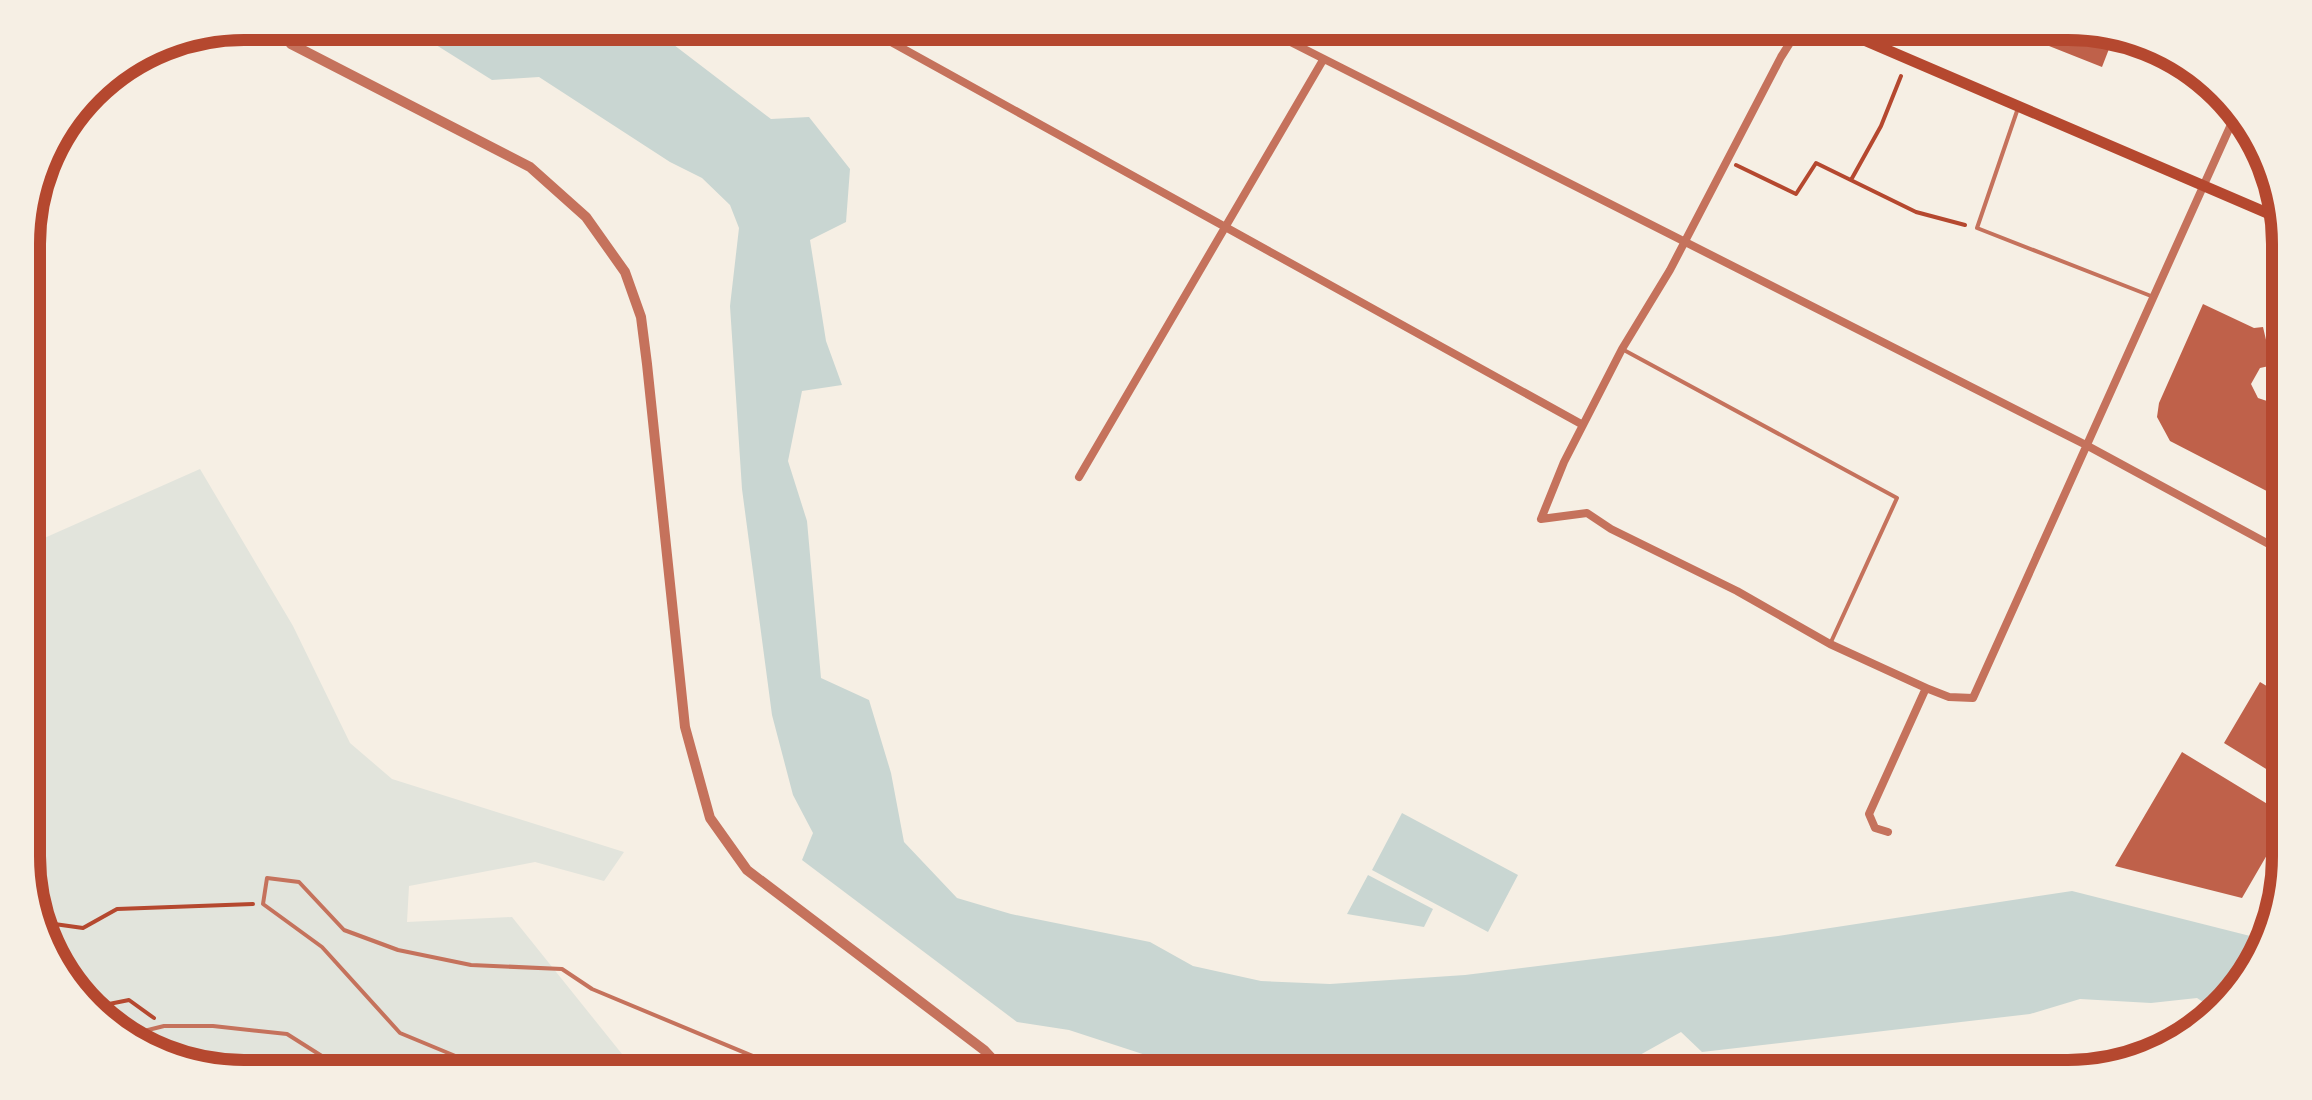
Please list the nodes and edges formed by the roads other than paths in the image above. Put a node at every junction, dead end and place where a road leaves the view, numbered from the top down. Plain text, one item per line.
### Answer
1 (288, 40) edge
2 (888, 40) edge
3 (1285, 40) edge
4 (1791, 40) edge
5 (1864, 40) edge
6 (1323, 60) junction
7 (2019, 107) junction
8 (2232, 122) edge
9 (2202, 186) junction
10 (2269, 214) edge
11 (1227, 226) junction
12 (1685, 242) junction
13 (2153, 297) junction
14 (1622, 349) junction
15 (1582, 426) junction
16 (2086, 445) junction
17 (1079, 477) dead end
18 (2272, 546) edge
19 (1830, 644) junction
20 (1926, 688) junction
21 (1888, 832) dead end
22 (140, 1032) edge
23 (327, 1060) edge
24 (464, 1060) edge
25 (762, 1060) edge
26 (994, 1060) edge

1 - 26 street
2 - 11 street
3 - 6 street
4 - 12 street
5 - 7 main road
6 - 11 street
6 - 12 street
7 - 9 main road
7 - 13 lane
8 - 9 street
9 - 10 main road
9 - 13 street
11 - 15 street
11 - 17 street
12 - 14 street
12 - 16 street
13 - 16 street
14 - 15 street
14 - 19 lane
15 - 19 street
16 - 18 street
16 - 20 street
19 - 20 street
20 - 21 street
22 - 23 lane
24 - 25 lane

